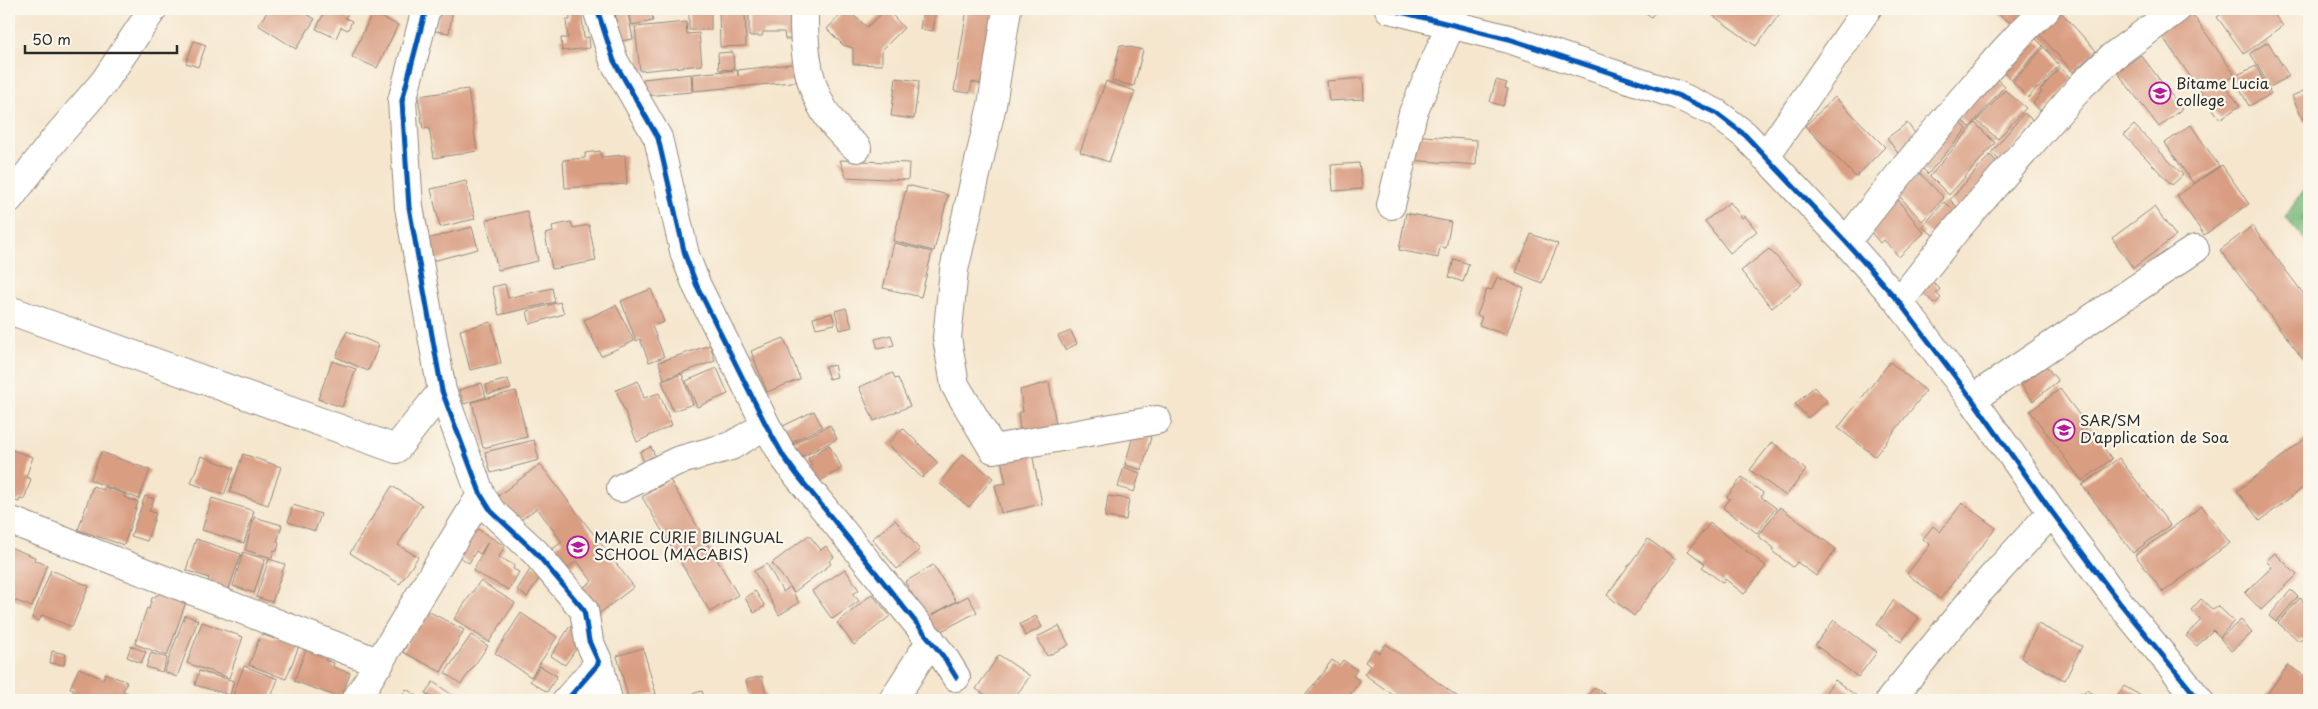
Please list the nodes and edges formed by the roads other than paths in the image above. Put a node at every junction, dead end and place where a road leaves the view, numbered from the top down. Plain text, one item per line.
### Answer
1 (153, 9) edge
2 (426, 9) edge
3 (597, 9) edge
4 (804, 9) edge
5 (1007, 9) edge
6 (1389, 9) edge
7 (1867, 9) edge
8 (2046, 9) edge
9 (2178, 9) edge
10 (1452, 17) edge
11 (857, 148) dead end
12 (1765, 157) junction
13 (9, 200) edge
14 (1391, 205) dead end
15 (1846, 242) junction
16 (2195, 249) dead end
17 (1899, 302) junction
18 (9, 310) edge
19 (442, 391) junction
20 (1972, 399) junction
21 (1157, 420) dead end
22 (766, 425) junction
23 (621, 488) dead end
24 (481, 496) junction
25 (2052, 512) junction
26 (9, 520) edge
27 (931, 640) junction
28 (380, 663) junction
29 (599, 663) junction
30 (956, 677) dead end
31 (356, 700) edge
32 (567, 700) edge
33 (608, 700) edge
34 (893, 700) edge
35 (1890, 700) edge
36 (2199, 700) edge

1 - 13 street
2 - 19 street
3 - 22 street
4 - 11 street
5 - 21 street
6 - 10 street
7 - 12 street
8 - 15 street
9 - 17 street
10 - 12 street
10 - 14 street
12 - 15 street
15 - 17 street
16 - 20 street
17 - 20 street
18 - 19 street
19 - 24 street
20 - 25 street
22 - 23 street
22 - 27 street
24 - 28 street
24 - 29 street
25 - 35 street
25 - 36 street
26 - 28 street
27 - 30 street
27 - 34 street
28 - 31 street
29 - 32 street
29 - 33 street

